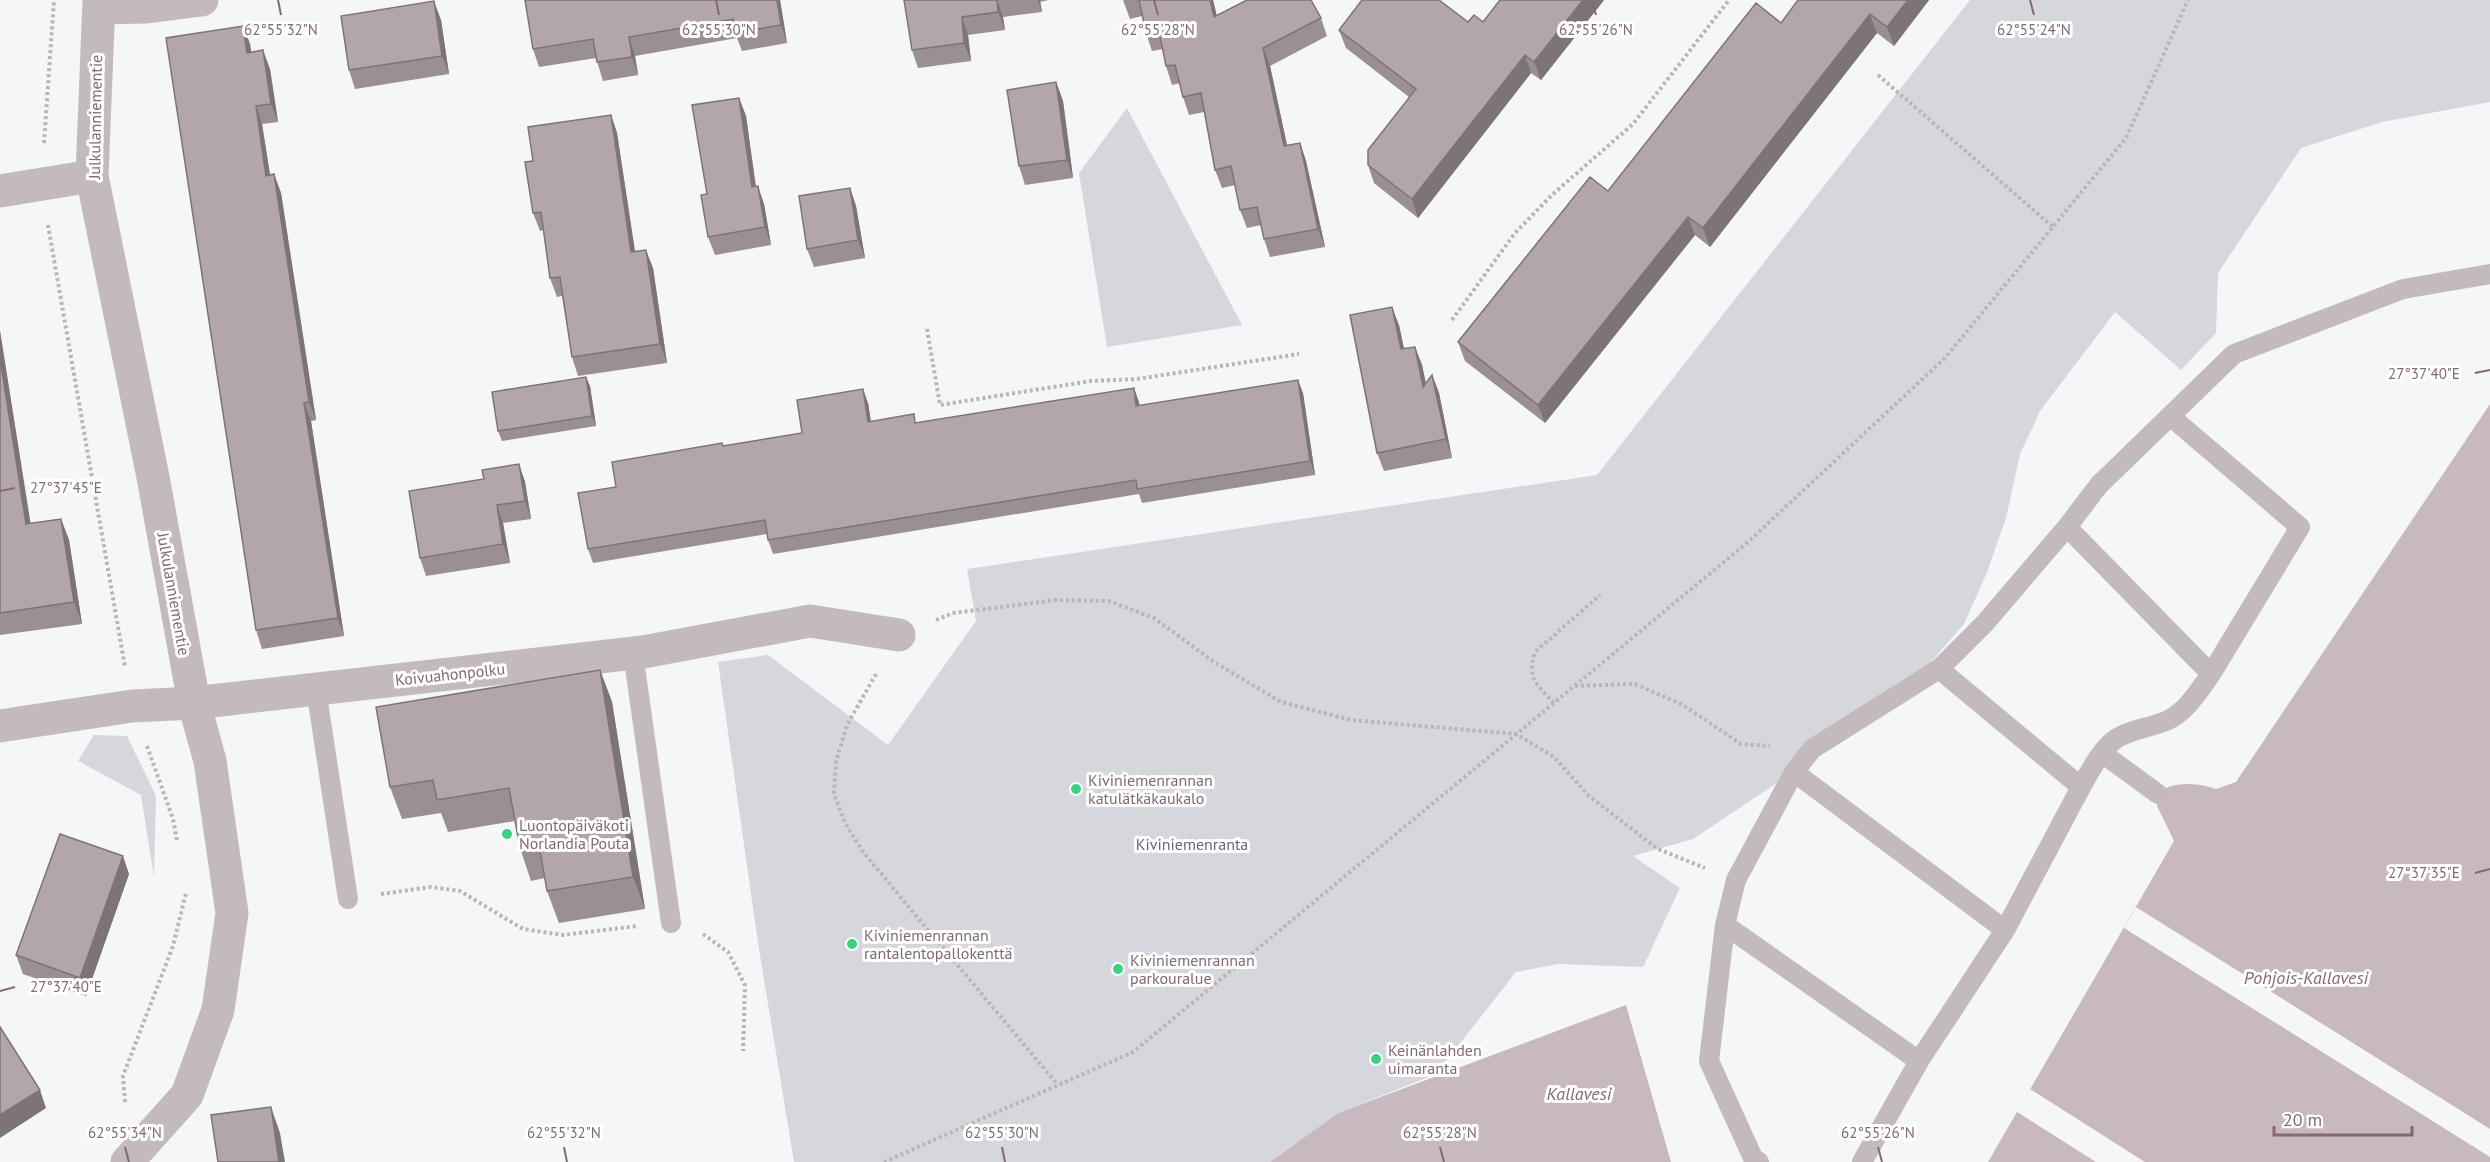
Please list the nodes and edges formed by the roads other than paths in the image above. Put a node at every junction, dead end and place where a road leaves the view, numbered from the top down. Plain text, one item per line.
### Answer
1 (202, 0) edge
2 (99, 4) edge
3 (92, 176) junction
4 (0, 191) edge
5 (2490, 274) edge
6 (2170, 416) junction
7 (2067, 527) junction
8 (899, 635) road end
9 (633, 653) junction
10 (1939, 669) junction
11 (2211, 674) junction
12 (316, 688) junction
13 (194, 703) junction
14 (0, 726) edge
15 (2102, 753) junction
16 (1794, 772) junction
17 (2081, 787) junction
18 (2157, 794) dead end
19 (348, 899) road end
20 (671, 923) road end
21 (1725, 925) junction
22 (2005, 930) junction
23 (1919, 1061) junction
24 (137, 1158) edge
25 (1759, 1162) edge
26 (1862, 1162) edge

1 - 2 street
2 - 3 street, Julkulanniementie
3 - 4 street
3 - 13 street, Julkulanniementie
5 - 6 lane
6 - 7 lane
6 - 11 lane
7 - 10 lane
7 - 11 lane
8 - 9 street, Koivuahonpolku
9 - 12 street, Koivuahonpolku
9 - 20 lane
10 - 16 lane
10 - 17 lane
11 - 15 lane
12 - 13 street, Koivuahonpolku
12 - 19 lane
13 - 14 street, Koivuahonpolku
13 - 24 street, Julkulanniementie
15 - 17 lane
15 - 18 lane
16 - 21 lane
16 - 22 lane
17 - 22 lane
21 - 23 lane
21 - 25 lane
22 - 23 lane
23 - 26 lane

